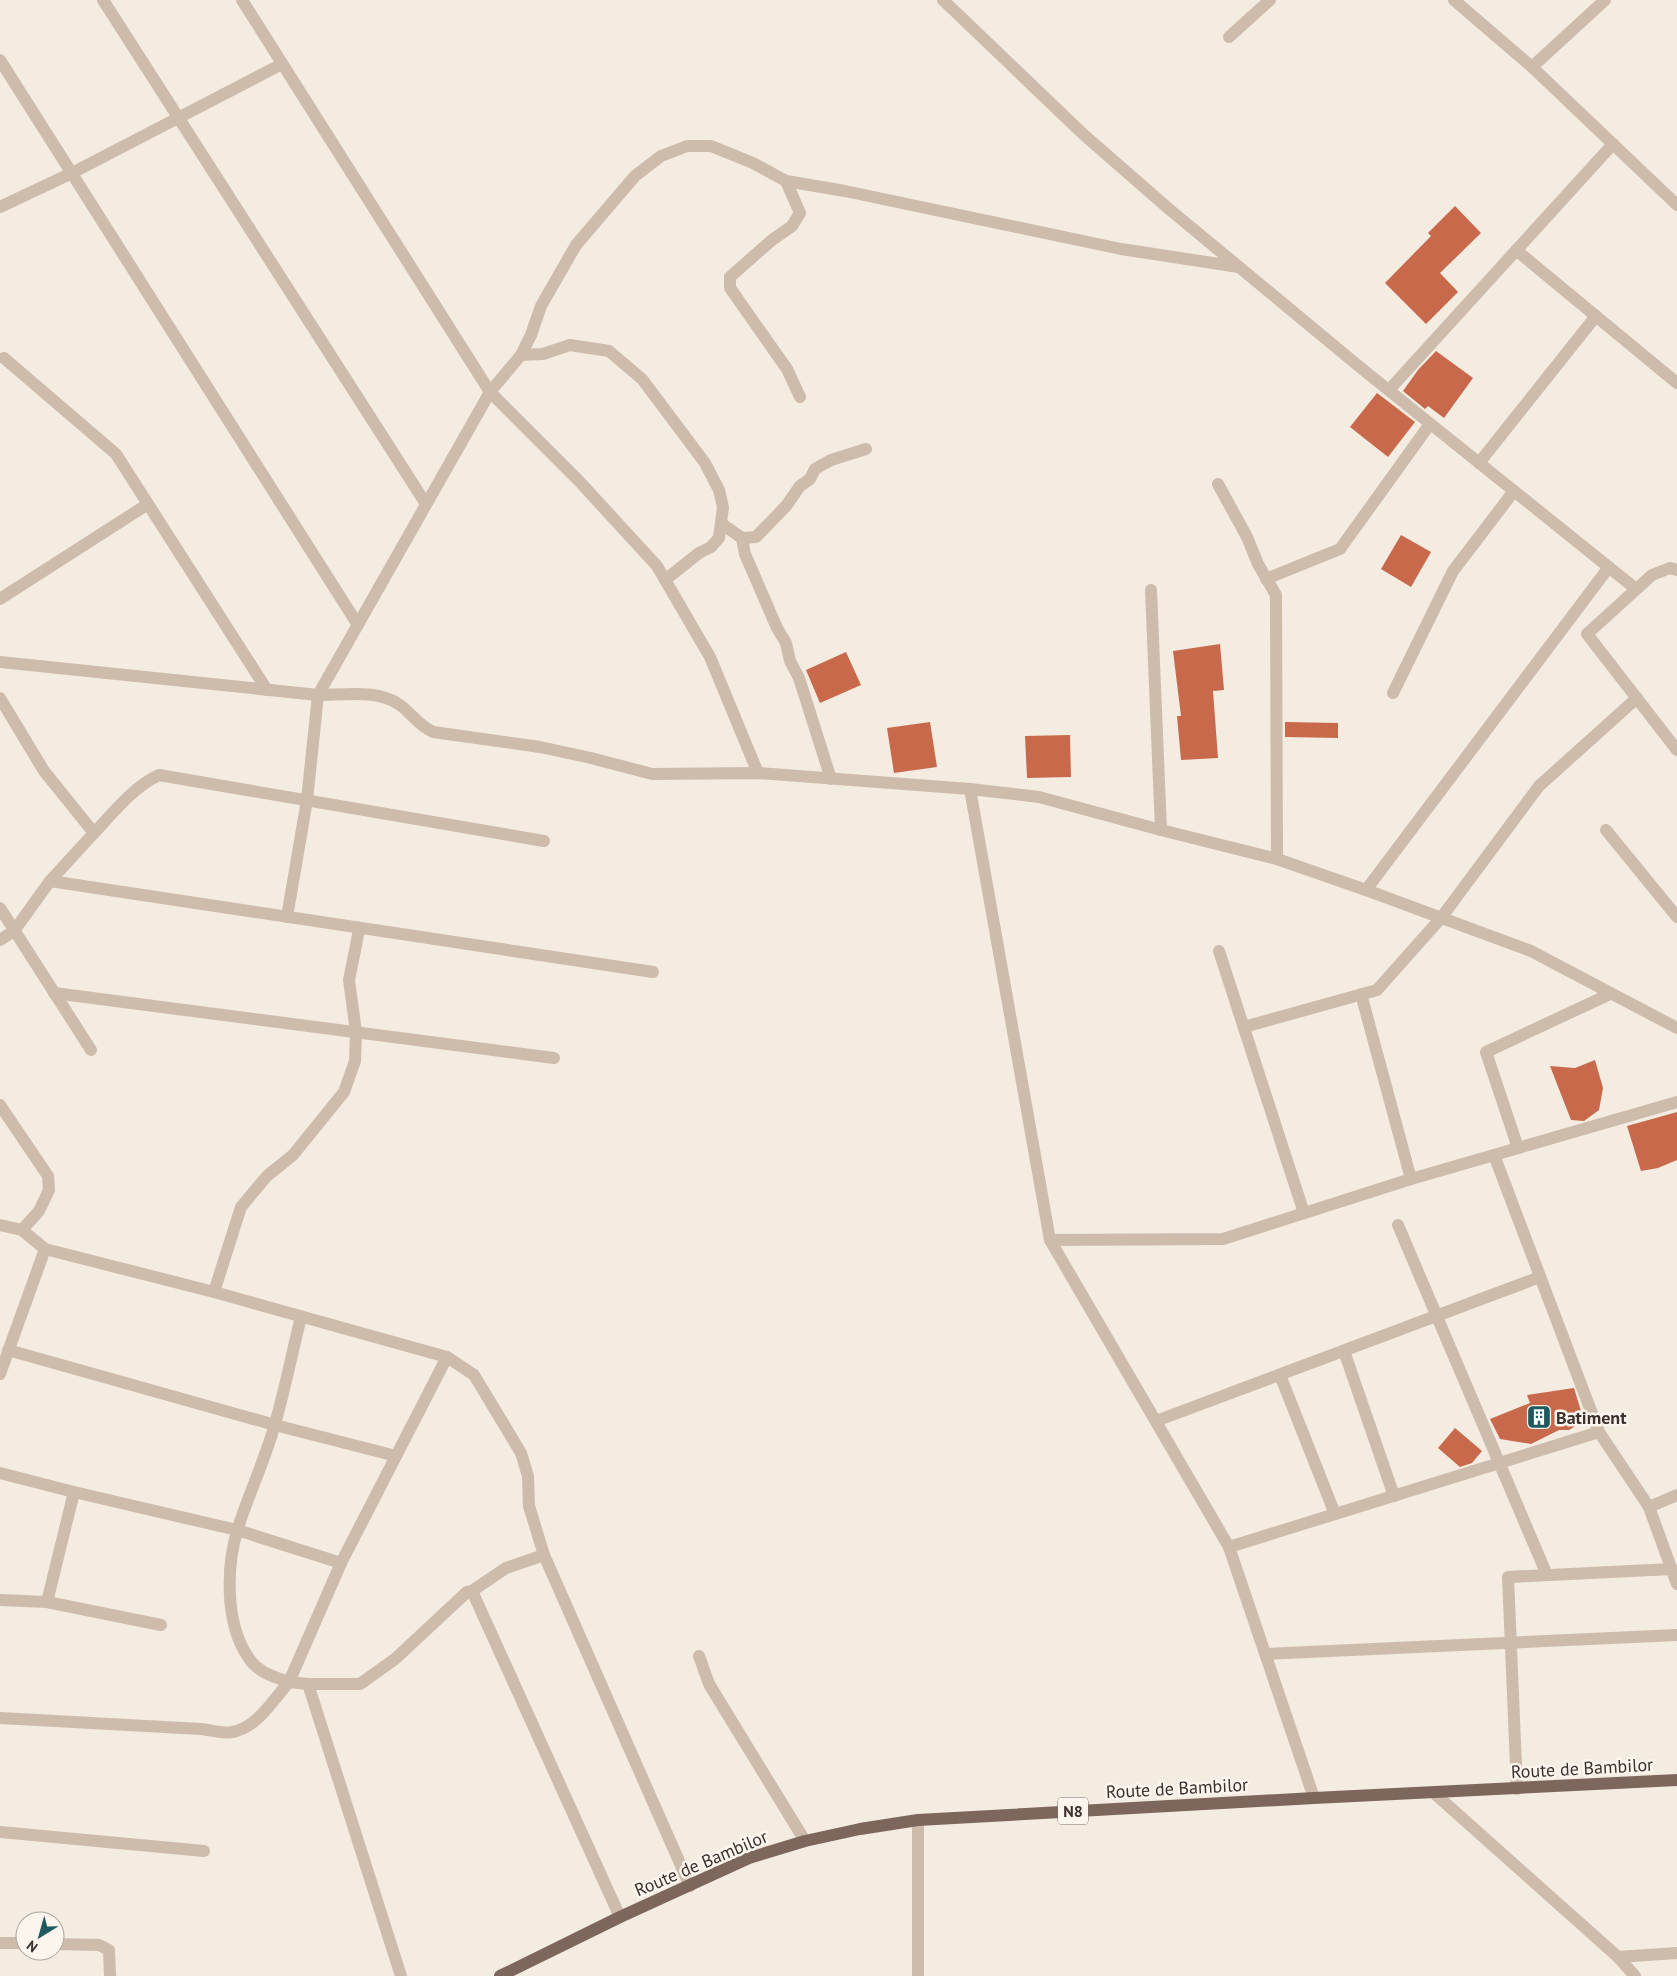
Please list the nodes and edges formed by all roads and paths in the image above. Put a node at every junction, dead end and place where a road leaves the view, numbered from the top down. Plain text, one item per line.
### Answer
1 (103, 0) edge
2 (242, 0) edge
3 (1270, 0) edge
4 (1454, 0) edge
5 (1606, 0) edge
6 (950, 3) edge
7 (1229, 37) dead end
8 (0, 60) edge
9 (282, 64) junction
10 (1532, 67) junction
11 (179, 118) junction
12 (1613, 144) junction
13 (72, 173) junction
14 (786, 181) junction
15 (1677, 205) edge
16 (0, 207) edge
17 (1516, 250) junction
18 (1239, 267) junction
19 (1596, 316) junction
20 (521, 355) junction
21 (4, 358) dead end
22 (1677, 383) edge
23 (1389, 390) junction
24 (490, 392) junction
25 (800, 397) dead end
26 (1430, 424) junction
27 (866, 449) dead end
28 (1480, 464) junction
29 (1218, 484) dead end
30 (1514, 491) junction
31 (148, 504) junction
32 (426, 504) junction
33 (722, 524) junction
34 (742, 538) junction
35 (1609, 567) junction
36 (1677, 570) edge
37 (1266, 579) junction
38 (665, 580) junction
39 (1636, 589) junction
40 (1151, 590) dead end
41 (0, 599) edge
42 (358, 625) junction
43 (0, 662) edge
44 (267, 690) junction
45 (1393, 693) dead end
46 (318, 695) junction
47 (0, 698) edge
48 (1637, 698) junction
49 (1677, 750) edge
50 (758, 773) junction
51 (831, 779) junction
52 (970, 789) junction
53 (307, 800) junction
54 (1161, 830) junction
55 (1606, 830) dead end
56 (94, 833) junction
57 (544, 841) dead end
58 (1277, 858) junction
59 (50, 882) junction
60 (1366, 890) junction
61 (0, 908) edge
62 (286, 917) junction
63 (1677, 917) edge
64 (1441, 918) junction
65 (359, 930) junction
66 (14, 931) junction
67 (0, 940) edge
68 (1219, 951) dead end
69 (654, 972) dead end
70 (54, 992) junction
71 (1361, 994) junction
72 (1610, 994) junction
73 (1244, 1027) junction
74 (1677, 1028) edge
75 (356, 1032) junction
76 (91, 1050) dead end
77 (554, 1058) dead end
78 (1677, 1102) edge
79 (0, 1105) edge
80 (1518, 1148) junction
81 (1494, 1155) junction
82 (1411, 1179) junction
83 (1304, 1213) junction
84 (0, 1225) edge
85 (1398, 1226) dead end
86 (22, 1230) junction
87 (1050, 1240) junction
88 (45, 1249) junction
89 (1540, 1277) junction
90 (214, 1292) junction
91 (1436, 1316) junction
92 (301, 1317) junction
93 (8, 1350) junction
94 (1344, 1351) junction
95 (447, 1357) junction
96 (0, 1374) edge
97 (1280, 1375) junction
98 (1156, 1421) junction
99 (275, 1425) junction
100 (1599, 1432) junction
101 (396, 1456) junction
102 (1499, 1462) junction
103 (0, 1473) edge
104 (74, 1492) junction
105 (1677, 1495) edge
106 (1394, 1496) junction
107 (1649, 1507) junction
108 (1335, 1514) junction
109 (237, 1530) junction
110 (1230, 1547) junction
111 (544, 1555) junction
112 (1672, 1560) edge
113 (342, 1564) junction
114 (1546, 1575) junction
115 (1677, 1584) edge
116 (472, 1591) junction
117 (0, 1600) edge
118 (47, 1602) junction
119 (161, 1625) dead end
120 (1677, 1635) edge
121 (1511, 1643) junction
122 (1266, 1654) junction
123 (699, 1656) dead end
124 (289, 1682) junction
125 (308, 1684) junction
126 (0, 1718) edge
127 (1677, 1780) edge
128 (1517, 1789) junction
129 (1434, 1793) junction
130 (1314, 1798) junction
131 (918, 1820) junction
132 (0, 1832) edge
133 (805, 1841) junction
134 (204, 1851) dead end
135 (690, 1886) junction
136 (620, 1917) junction
137 (0, 1942) edge
138 (15, 1943) edge
139 (65, 1944) edge
140 (1677, 1953) edge
141 (1618, 1957) junction
142 (110, 1976) edge
143 (401, 1976) edge
144 (500, 1976) edge
145 (918, 1976) edge
146 (1635, 1976) edge

1 - 11 street
2 - 9 street
3 - 7 street
4 - 10 street
5 - 10 street
6 - 18 street
8 - 13 street
9 - 11 street
9 - 24 street
10 - 12 street
11 - 13 street
11 - 32 street
12 - 15 street
12 - 17 street
13 - 16 street
13 - 42 street
14 - 18 street
14 - 20 street
14 - 25 street
17 - 19 street
17 - 23 street
18 - 23 street
19 - 22 street
19 - 28 street
20 - 24 street
20 - 33 street
21 - 31 street
23 - 26 street
24 - 32 street
24 - 38 street
26 - 28 street
26 - 37 street
27 - 34 street
28 - 30 street
29 - 37 street
30 - 35 street
30 - 45 street
31 - 41 street
31 - 44 street
32 - 42 street
33 - 34 street
33 - 38 street
34 - 51 street
35 - 39 street
35 - 60 street
36 - 39 street
37 - 58 street
38 - 50 street
39 - 48 street
40 - 54 street
42 - 46 street
43 - 44 street
44 - 46 street
46 - 50 street
46 - 53 street
47 - 56 street
48 - 49 street
48 - 64 street
50 - 51 street
51 - 52 street
52 - 54 street
52 - 87 street
53 - 56 street
53 - 57 street
53 - 62 street
54 - 58 street
55 - 63 street
56 - 59 street
58 - 60 street
59 - 62 street
59 - 66 street
60 - 64 street
61 - 66 street
62 - 65 street
64 - 71 street
64 - 72 street
65 - 69 street
65 - 75 street
66 - 67 street
66 - 70 street
68 - 73 street
70 - 75 street
70 - 76 street
71 - 73 street
71 - 82 street
72 - 74 street
72 - 80 street
73 - 83 street
75 - 77 street
75 - 90 street
78 - 80 street
79 - 86 street
80 - 81 street
81 - 82 street
81 - 89 street
82 - 83 street
83 - 87 street
84 - 86 street
85 - 91 street
86 - 88 street
87 - 98 street
88 - 90 street
88 - 93 street
89 - 91 street
89 - 100 street
90 - 92 street
91 - 94 street
91 - 102 street
92 - 95 street
92 - 99 street
93 - 96 street
93 - 99 street
94 - 97 street
94 - 106 street
95 - 101 street
95 - 111 street
97 - 98 street
97 - 108 street
98 - 110 street
99 - 101 street
99 - 109 street
100 - 102 street
100 - 107 street
101 - 113 street
102 - 106 street
102 - 114 street
103 - 104 street
104 - 109 street
104 - 118 street
105 - 107 street
106 - 108 street
107 - 112 street
108 - 110 street
109 - 113 street
109 - 124 street
110 - 122 street
111 - 116 street
111 - 135 street
112 - 114 street
112 - 115 street
113 - 124 street
114 - 121 street
116 - 125 street
116 - 136 street
117 - 118 street
118 - 119 street
120 - 121 street
121 - 122 street
121 - 128 street
122 - 130 street
123 - 133 street
124 - 125 street
124 - 126 street
125 - 143 street
127 - 128 main road, Route de Bambilor / N8
128 - 129 main road, Route de Bambilor / N8
129 - 130 main road, Route de Bambilor / N8
129 - 141 street
130 - 131 main road, Route de Bambilor / N8
131 - 133 main road, Route de Bambilor / N8
131 - 145 street
132 - 134 street
133 - 135 main road, Route de Bambilor / N8
135 - 136 main road, Route de Bambilor / N8
136 - 144 main road, Route de Bambilor / N8
137 - 138 street
139 - 142 street
140 - 141 street
141 - 146 street

